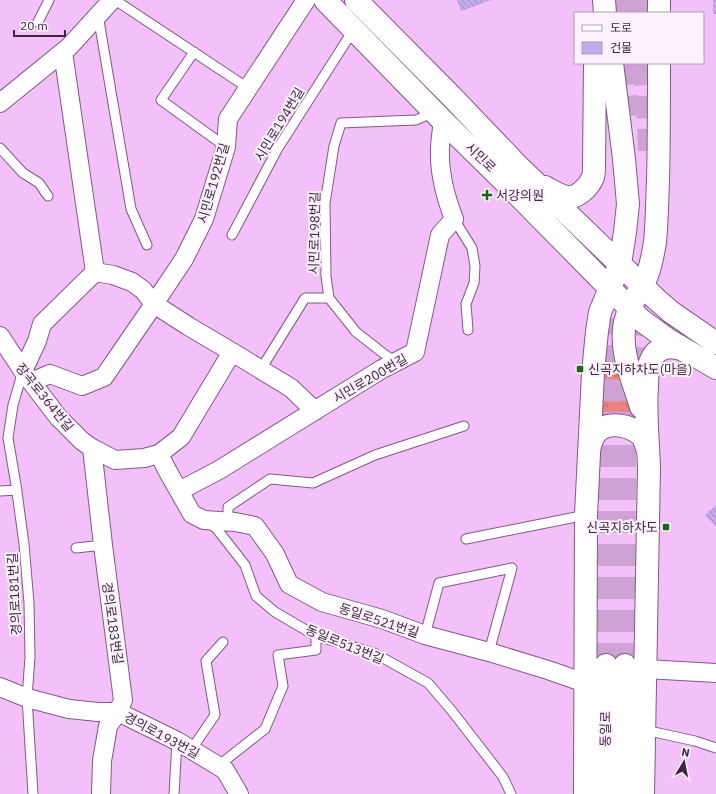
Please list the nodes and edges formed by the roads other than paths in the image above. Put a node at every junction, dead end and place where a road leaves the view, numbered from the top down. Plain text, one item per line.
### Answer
1 (49, 0) edge
2 (112, 0) edge
3 (115, 0) edge
4 (306, 0) edge
5 (325, 0) edge
6 (356, 0) edge
7 (600, 0) edge
8 (604, 0) edge
9 (659, 0) edge
10 (599, 12) edge
11 (605, 12) edge
12 (659, 12) edge
13 (98, 15) junction
14 (38, 22) dead end
15 (354, 29) junction
16 (63, 52) junction
17 (194, 52) junction
18 (595, 64) edge
19 (612, 64) edge
20 (659, 64) edge
21 (248, 88) junction
22 (0, 103) edge
23 (439, 116) junction
24 (226, 147) junction
25 (0, 148) edge
26 (519, 167) junction
27 (48, 196) dead end
28 (454, 219) junction
29 (232, 235) dead end
30 (147, 245) dead end
31 (620, 264) junction
32 (95, 272) junction
33 (642, 286) junction
34 (611, 288) junction
35 (329, 298) junction
36 (154, 304) junction
37 (630, 308) junction
38 (468, 330) dead end
39 (0, 336) edge
40 (716, 343) edge
41 (232, 352) junction
42 (397, 362) junction
43 (708, 363) edge
44 (261, 369) junction
45 (27, 377) junction
46 (315, 411) junction
47 (464, 426) dead end
48 (646, 429) junction
49 (4, 437) edge
50 (92, 448) junction
51 (589, 451) junction
52 (648, 452) junction
53 (159, 454) junction
54 (17, 490) junction
55 (0, 491) edge
56 (179, 491) junction
57 (586, 515) junction
58 (204, 520) junction
59 (228, 522) junction
60 (466, 539) dead end
61 (103, 545) junction
62 (76, 548) dead end
63 (425, 635) junction
64 (316, 636) junction
65 (223, 642) dead end
66 (489, 652) junction
67 (646, 668) junction
68 (716, 673) edge
69 (585, 683) junction
70 (0, 687) edge
71 (27, 698) junction
72 (118, 712) junction
73 (645, 730) junction
74 (184, 746) junction
75 (716, 748) edge
76 (218, 766) junction
77 (33, 794) edge
78 (101, 794) edge
79 (174, 794) edge
80 (239, 794) edge
81 (511, 794) edge
82 (585, 794) edge
83 (604, 794) edge
84 (622, 794) edge
85 (643, 794) edge

1 - 14 lane
2 - 13 street
3 - 17 lane
4 - 21 street, 시민로192번길
5 - 15 street, 시민로
6 - 26 street, 시민로
7 - 10 street
8 - 11 street
9 - 12 street
13 - 16 street
13 - 30 lane
15 - 23 street, 시민로
15 - 29 lane, 시민로194번길
16 - 22 street
16 - 32 street
17 - 21 lane
17 - 24 lane
18 - 26 street
19 - 31 street
20 - 33 street
21 - 24 street, 시민로192번길
23 - 28 street
23 - 34 street, 시민로
23 - 35 lane, 시민로198번길
24 - 36 street, 시민로192번길
25 - 27 lane
26 - 31 street, 시민로
28 - 38 lane
28 - 42 street, 시민로200번길
31 - 33 street, 시민로
31 - 34 street
32 - 36 street
32 - 45 street
33 - 37 street
33 - 40 street, 시민로
34 - 37 street, 시민로
34 - 51 street
35 - 42 lane
35 - 44 lane
36 - 41 street
36 - 45 street, 시민로192번길
37 - 43 street, 시민로
37 - 48 street
39 - 45 street, 장곡로364번길
41 - 44 street
41 - 53 street, 장곡로364번길
42 - 46 street, 시민로200번길
43 - 48 street
44 - 46 street
45 - 49 lane, 경의로181번길
45 - 50 street, 장곡로364번길
46 - 56 street, 시민로200번길
47 - 59 lane
48 - 52 street
49 - 54 lane, 경의로181번길
50 - 53 street, 장곡로364번길
50 - 61 street, 경의로183번길
51 - 52 street
51 - 57 street
52 - 67 street
53 - 56 street, 동일로513번길
54 - 55 lane
54 - 71 lane, 경의로181번길
56 - 58 street, 동일로513번길
57 - 60 lane
57 - 69 street
58 - 59 street, 동일로521번길
58 - 64 lane, 동일로513번길
59 - 63 street, 동일로521번길
61 - 62 lane
61 - 72 street, 경의로183번길
63 - 66 street, 동일로521번길
63 - 66 lane
64 - 76 lane
64 - 81 lane, 동일로513번길
65 - 74 lane
66 - 69 street, 동일로521번길
67 - 68 street
67 - 73 street
69 - 82 street
70 - 71 street, 경의로193번길
71 - 72 street, 경의로193번길
71 - 77 lane, 경의로181번길
72 - 74 street, 경의로193번길
72 - 78 street, 경의로183번길
73 - 75 lane
73 - 85 street
74 - 76 street, 경의로193번길
74 - 79 lane
76 - 80 street, 경의로193번길
83 - 84 street, 동일로

